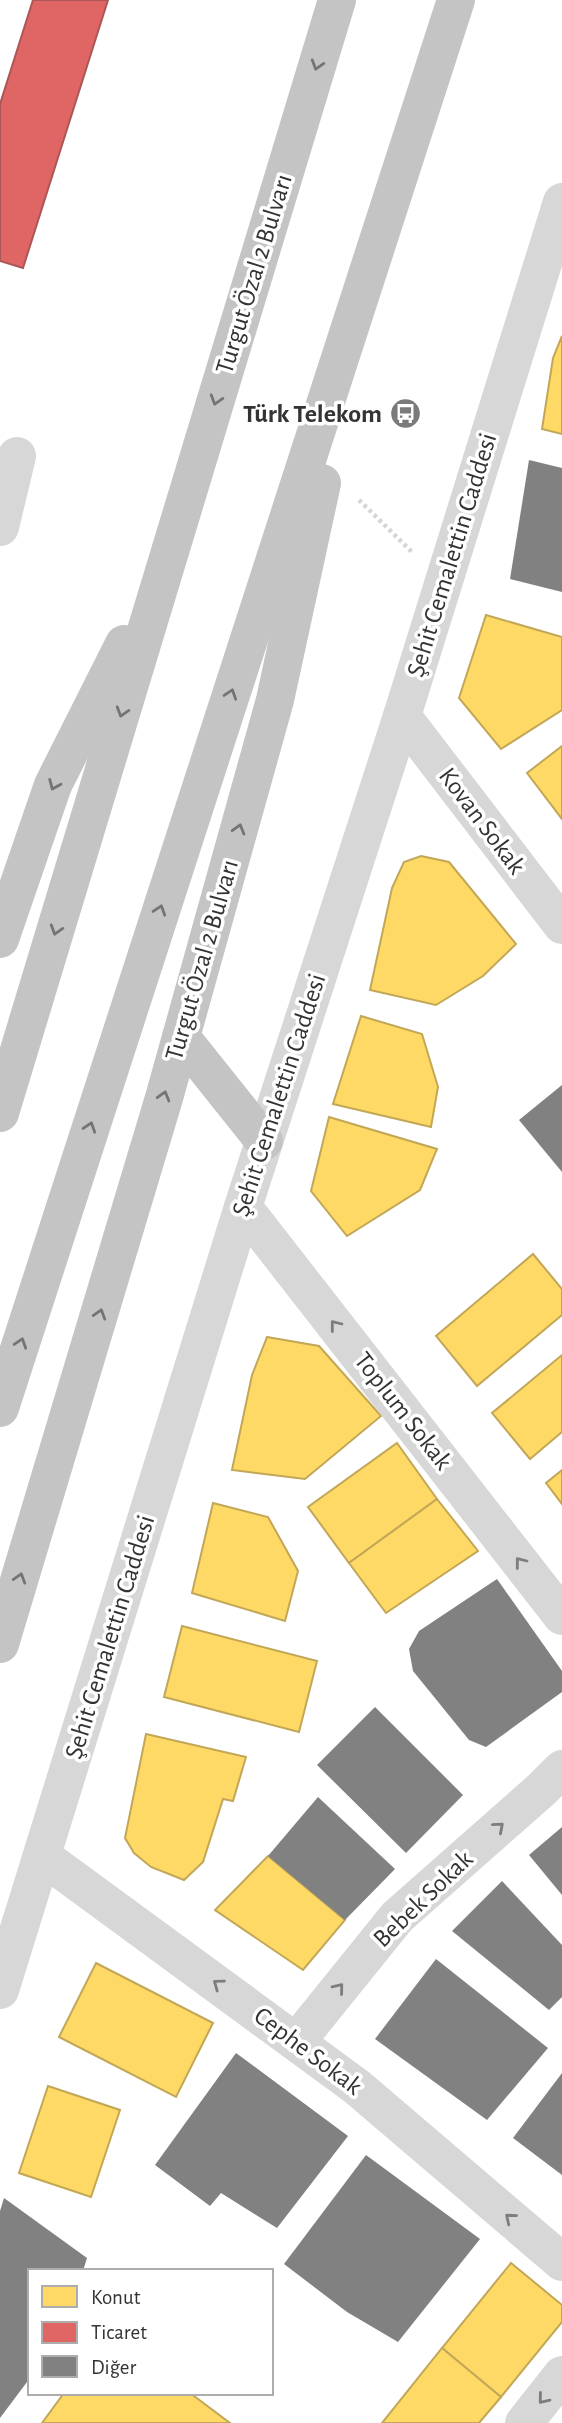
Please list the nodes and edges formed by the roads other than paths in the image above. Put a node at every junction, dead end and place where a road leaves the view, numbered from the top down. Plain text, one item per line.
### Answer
1 (337, 0) edge
2 (456, 0) edge
3 (468, 0) edge
4 (420, 110) junction
5 (562, 202) edge
6 (370, 267) junction
7 (17, 456) dead end
8 (0, 527) edge
9 (172, 548) junction
10 (402, 716) junction
11 (562, 925) edge
12 (0, 939) edge
13 (181, 1037) junction
14 (0, 1113) edge
15 (264, 1141) junction
16 (243, 1207) junction
17 (0, 1408) edge
18 (562, 1616) edge
19 (0, 1644) edge
20 (562, 1769) edge
21 (42, 1856) junction
22 (0, 1990) edge
23 (297, 2041) junction
24 (562, 2262) edge
25 (562, 2375) edge
26 (524, 2423) edge

1 -> 9 highway, Turgut Özal 2 Bulvarı
2 - 4 highway, Turgut Özal 2 Bulvarı
3 - 4 highway
4 - 6 highway, Turgut Özal 2 Bulvarı
5 - 10 street, Şehit Cemalettin Caddesi
13 -> 6 highway, Turgut Özal 2 Bulvarı
17 -> 6 highway, Turgut Özal 2 Bulvarı
7 - 8 street
9 -> 12 highway, Turgut Özal 2 Bulvarı
9 -> 14 highway, Turgut Özal 2 Bulvarı
10 - 11 street, Kovan Sokak
10 - 15 street, Şehit Cemalettin Caddesi
13 - 15 highway
19 -> 13 highway, Turgut Özal 2 Bulvarı
15 - 16 street, Şehit Cemalettin Caddesi
18 -> 16 street, Toplum Sokak
16 - 21 street, Şehit Cemalettin Caddesi
23 -> 20 street, Bebek Sokak
21 - 22 street, Şehit Cemalettin Caddesi
23 -> 21 street, Cephe Sokak
24 -> 23 street, Cephe Sokak
25 -> 26 street

